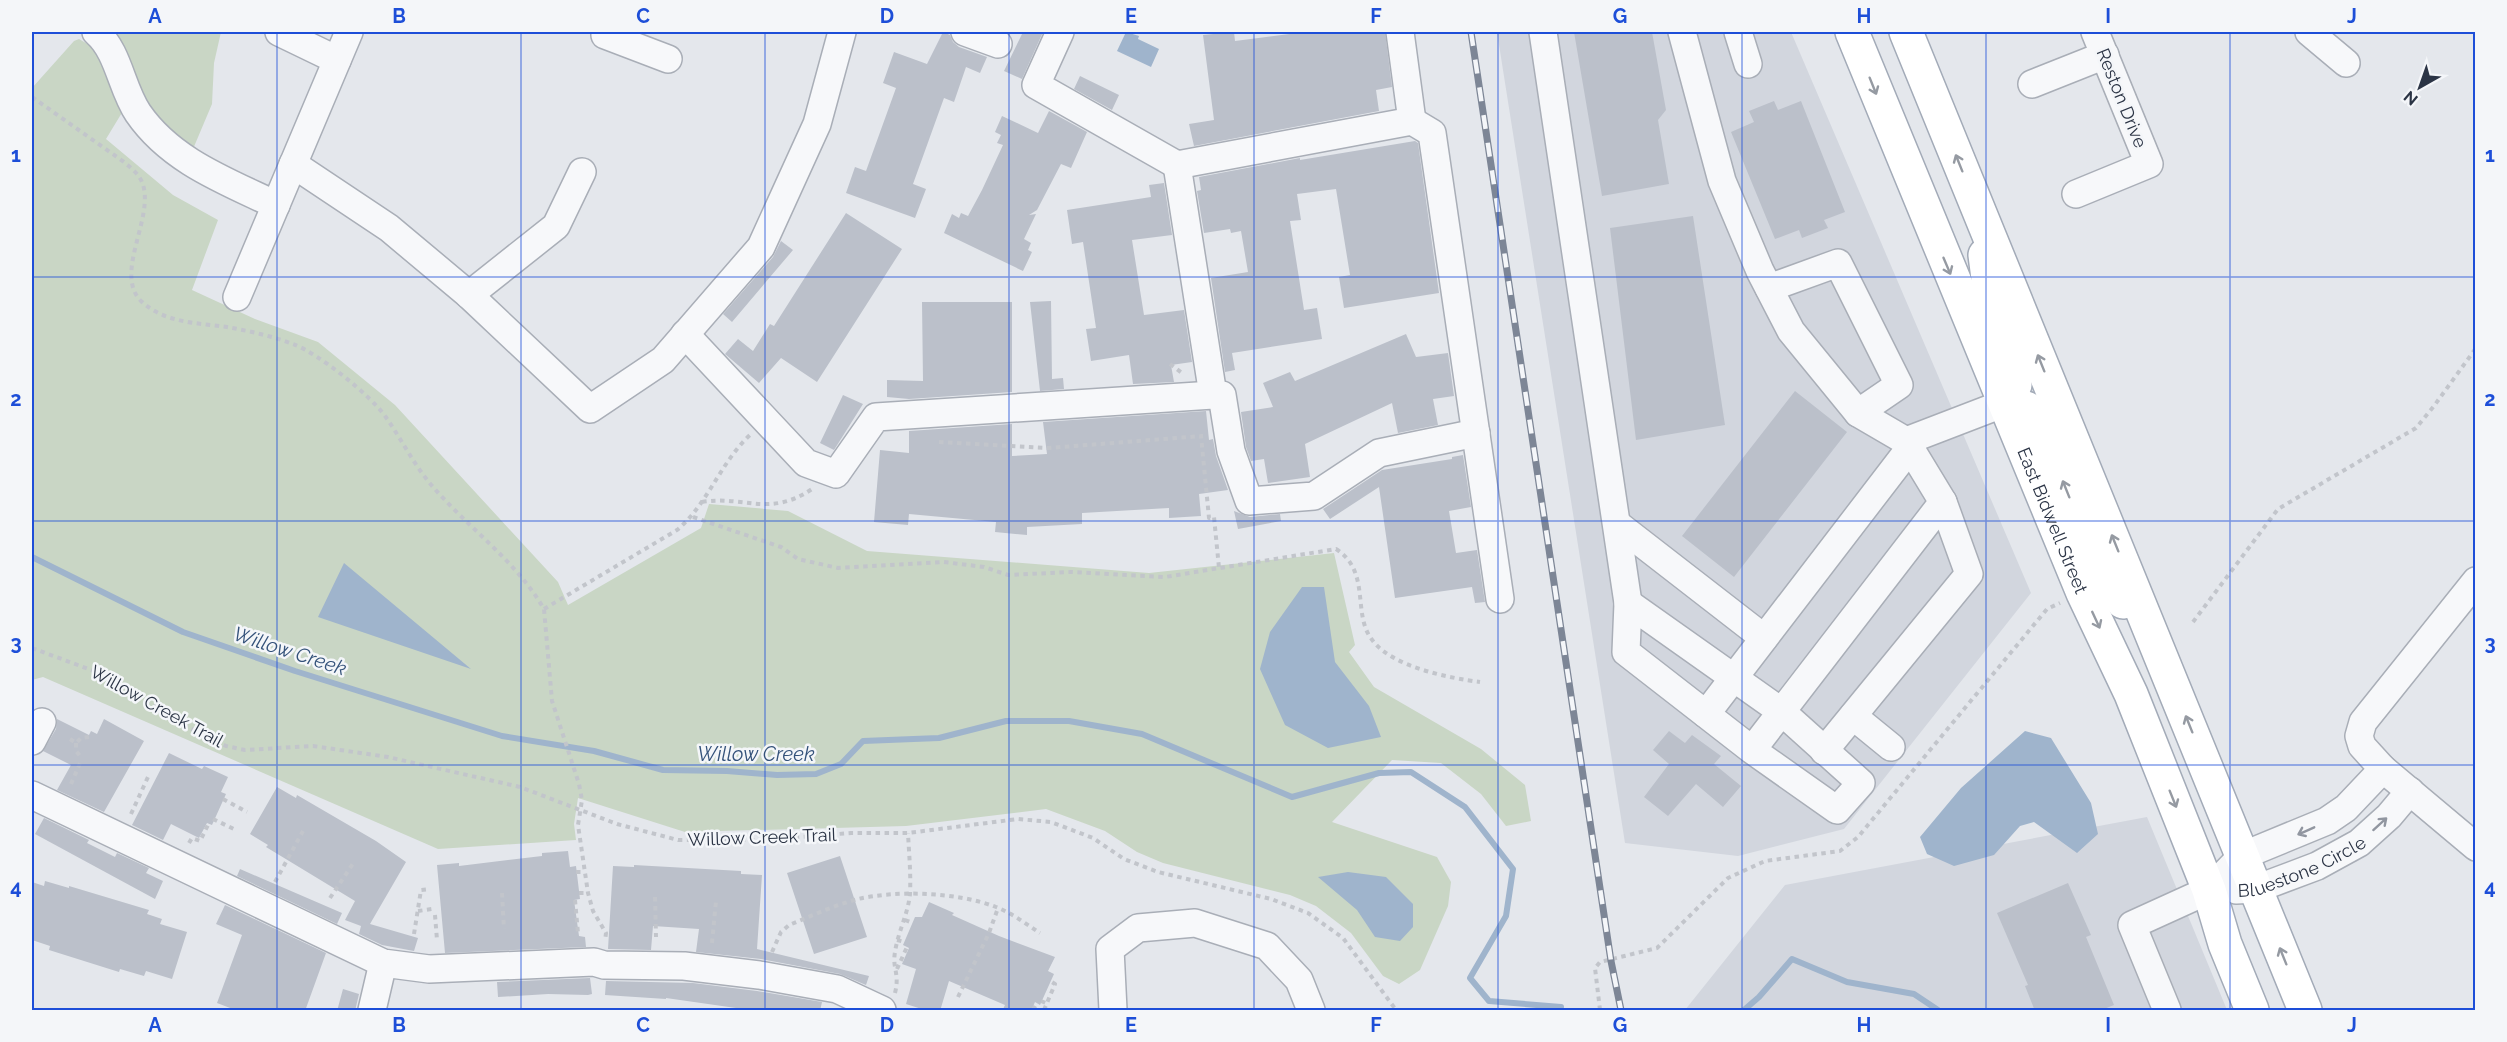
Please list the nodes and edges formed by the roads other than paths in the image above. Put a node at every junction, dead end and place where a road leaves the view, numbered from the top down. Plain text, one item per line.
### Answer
1 (96, 32) edge
2 (279, 32) edge
3 (349, 32) edge
4 (842, 32) edge
5 (965, 32) edge
6 (1060, 32) edge
7 (1400, 32) edge
8 (1543, 32) edge
9 (1682, 32) edge
10 (1738, 32) edge
11 (1852, 32) edge
12 (1906, 32) edge
13 (2308, 32) edge
14 (603, 33) edge
15 (2100, 43) edge
16 (998, 44) dead end
17 (668, 59) dead end
18 (337, 60) junction
19 (2346, 63) dead end
20 (1748, 64) dead end
21 (2032, 84) dead end
22 (1412, 121) junction
23 (293, 164) junction
24 (1177, 165) junction
25 (582, 172) dead end
26 (2076, 194) dead end
27 (276, 205) junction
28 (1979, 211) junction
29 (1769, 288) junction
30 (469, 295) junction
31 (237, 297) dead end
32 (685, 334) junction
33 (1207, 395) junction
34 (2005, 403) junction
35 (1858, 413) junction
36 (1476, 434) junction
37 (1908, 444) junction
38 (1943, 502) junction
39 (1617, 524) junction
40 (2475, 581) edge
41 (1500, 599) dead end
42 (1628, 603) junction
43 (1764, 638) junction
44 (2166, 667) junction
45 (1733, 678) junction
46 (1782, 712) junction
47 (1706, 714) junction
48 (1853, 716) junction
49 (1891, 747) dead end
50 (1752, 750) junction
51 (1824, 751) junction
52 (2383, 769) junction
53 (2410, 791) junction
54 (32, 795) edge
55 (2475, 847) edge
56 (2242, 856) junction
57 (2256, 889) junction
58 (2209, 890) junction
59 (383, 963) junction
60 (887, 1006) edge
61 (372, 1011) edge
62 (1113, 1011) edge
63 (1311, 1011) edge
64 (2167, 1011) edge
65 (2252, 1011) edge
66 (2305, 1011) edge

1 - 27 street
2 - 18 street
3 - 18 street
4 - 32 street
5 - 16 street
6 - 24 street
7 - 22 street
8 - 39 street
9 - 29 street
10 - 20 street
11 -> 34 main road, East Bidwell Street
28 -> 12 main road
13 - 19 street
14 - 17 street
15 - 21 street
15 - 26 street, Reston Drive
18 - 23 street
22 - 24 street
22 - 36 street
23 - 27 street
23 - 30 street
24 - 33 street
25 - 30 street
27 - 31 street
28 - 34 main road
44 -> 28 main road
29 - 35 street
29 - 35 street
30 - 32 street
32 - 33 street
33 - 36 street
34 - 37 street
44 -> 34 main road
34 -> 58 main road, East Bidwell Street
35 - 37 street
36 - 41 street
37 - 38 street
37 - 43 street
38 - 46 street
38 - 48 street
39 - 42 street
39 - 43 street
40 - 52 street
42 - 45 street
42 - 47 street
43 - 45 street
56 -> 44 main road
45 - 46 street
45 - 47 street
46 - 50 street
46 - 51 street
47 - 50 street
48 - 49 street
48 - 51 street
50 - 51 street
52 - 53 street
52 -> 56 street, Bluestone Circle
53 - 55 street
57 -> 53 street, Bluestone Circle
54 - 59 street
56 - 57 main road
56 - 58 street, Bluestone Circle
57 - 58 street, Bluestone Circle
66 -> 57 main road
58 - 64 street
58 - 65 main road, East Bidwell Street
59 - 60 street
59 - 61 street
62 - 63 street

